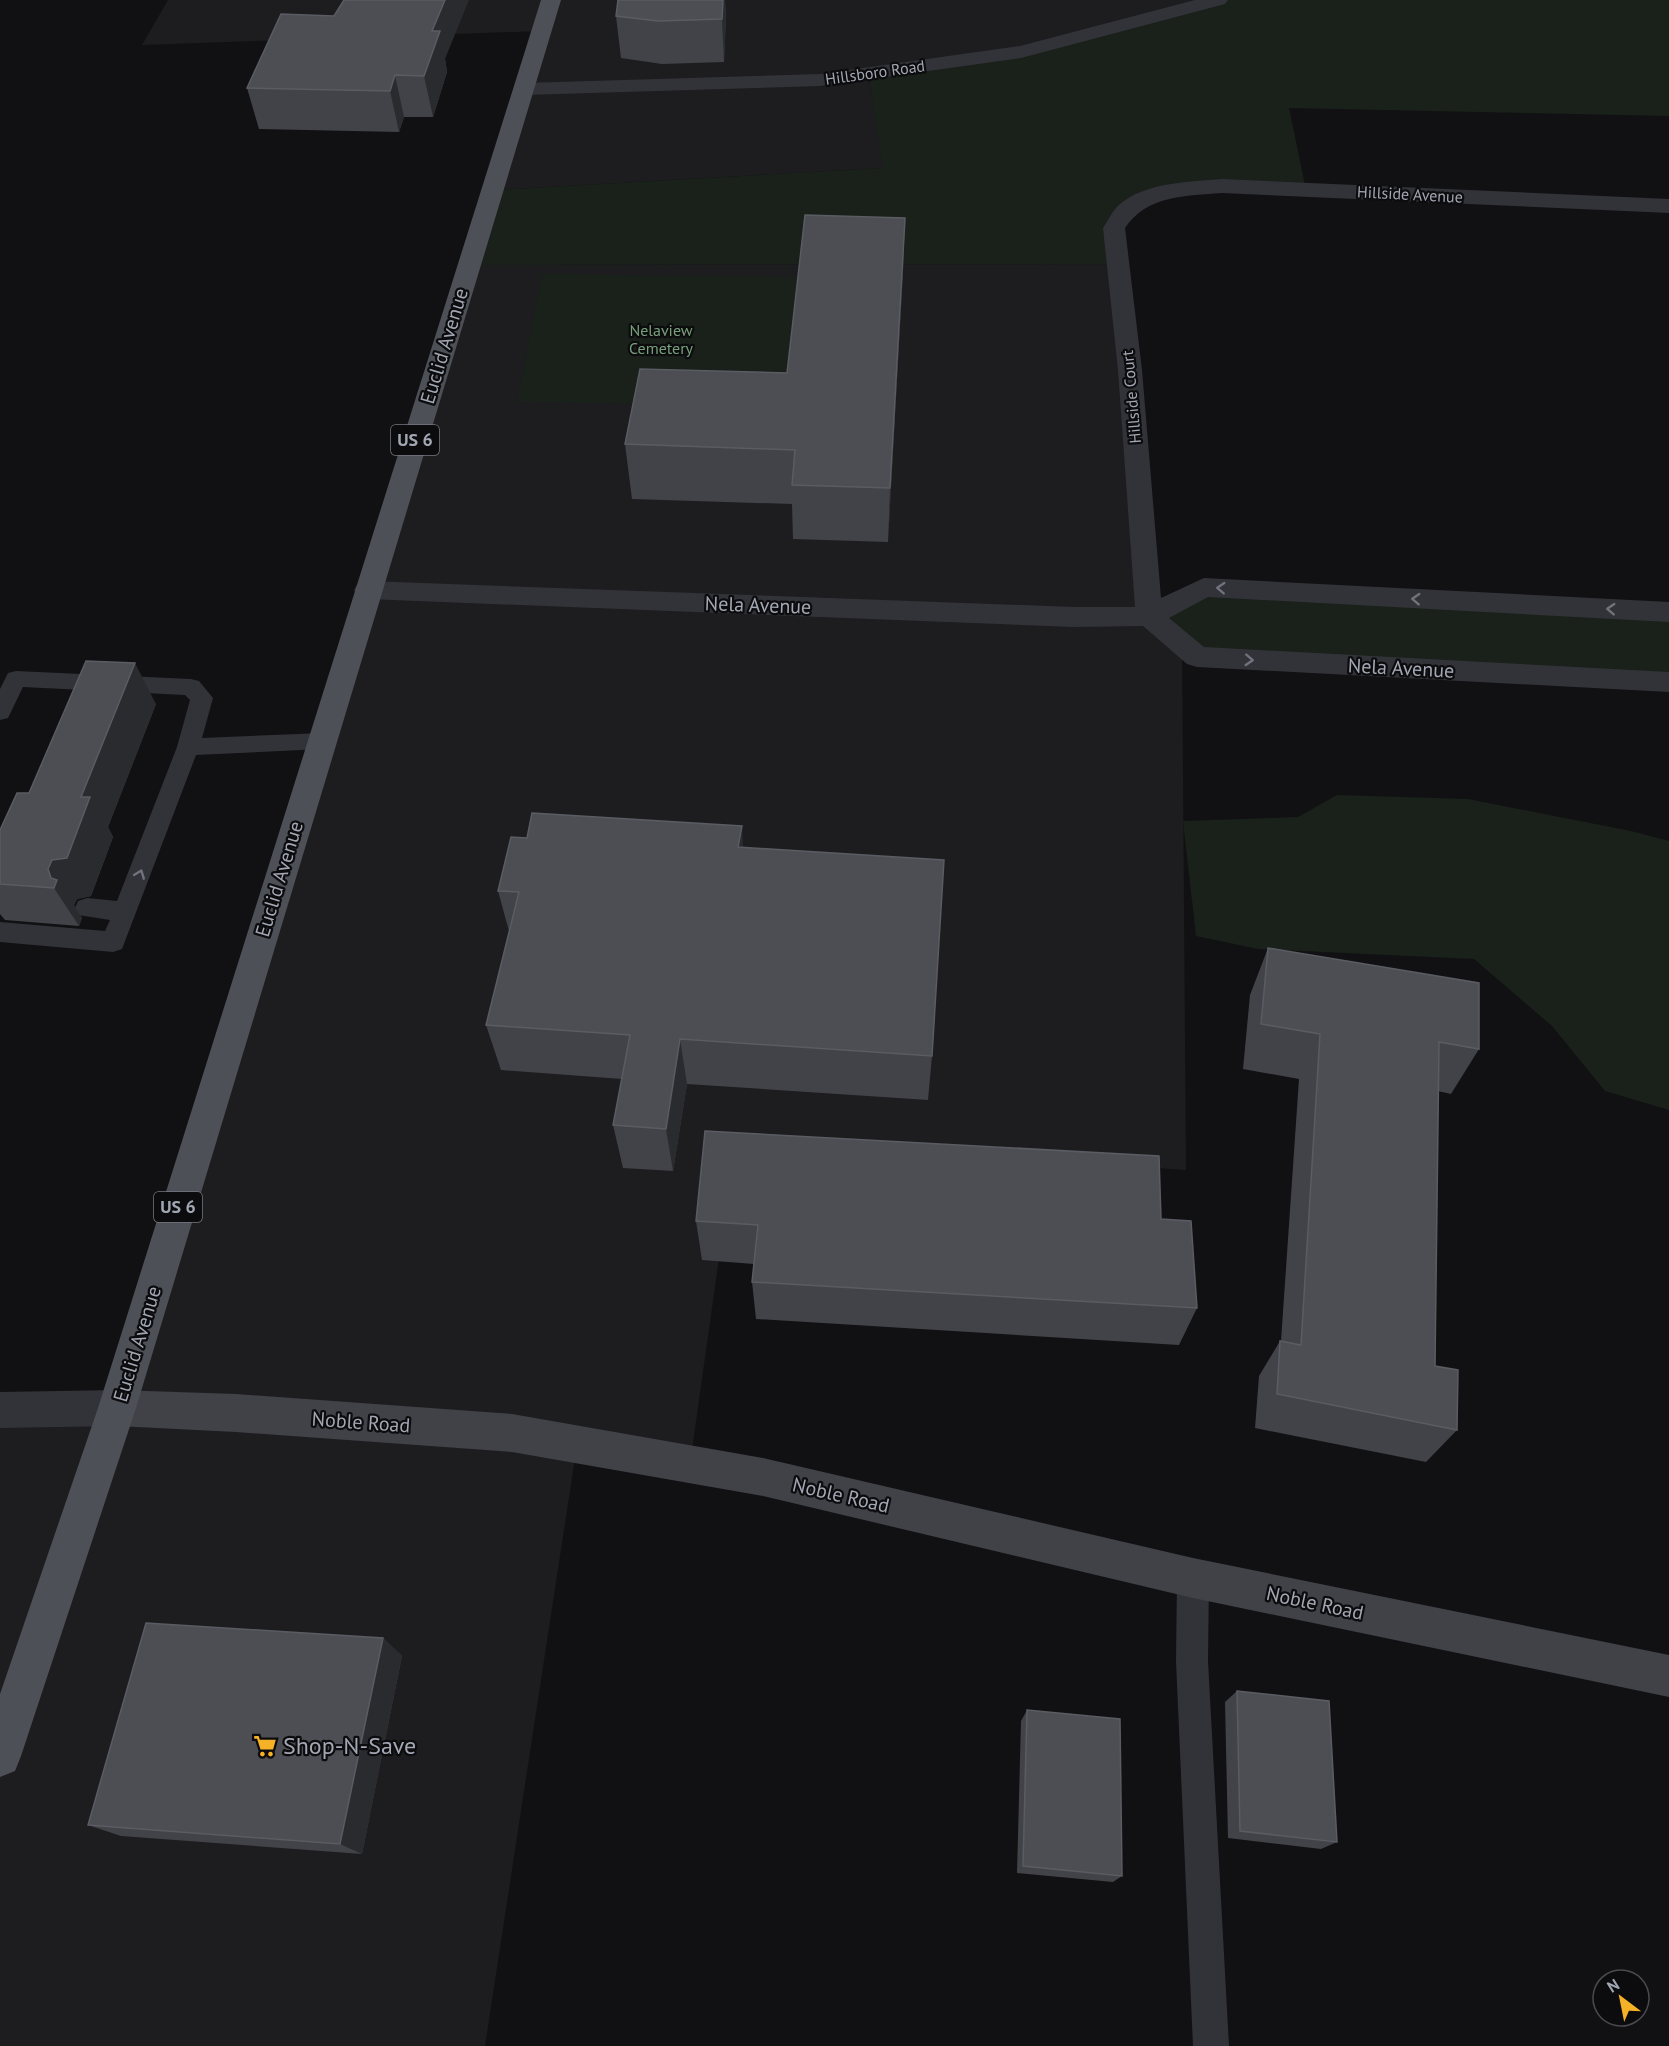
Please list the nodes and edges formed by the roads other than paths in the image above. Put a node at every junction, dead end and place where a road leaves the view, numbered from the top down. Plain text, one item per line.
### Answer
1 (552, 0) edge
2 (1218, 0) edge
3 (525, 89) junction
4 (1152, 197) joint
5 (1669, 206) edge
6 (368, 590) junction
7 (1669, 612) edge
8 (1149, 616) junction
9 (1669, 682) edge
10 (0, 712) edge
11 (322, 741) junction
12 (188, 747) junction
13 (87, 908) dead end
14 (125, 912) junction
15 (0, 932) edge
16 (117, 1408) junction
17 (0, 1410) edge
18 (1192, 1578) junction
19 (1669, 1676) edge
20 (0, 1756) edge
21 (1211, 2046) edge

1 - 3 main road, Euclid Avenue / US 6
2 - 3 street, Hillsboro Road
3 - 6 main road, Euclid Avenue / US 6
4 - 5 street, Hillside Avenue
4 - 8 street, Hillside Court
6 - 8 street, Nela Avenue
6 - 11 main road, Euclid Avenue / US 6
7 -> 8 street, Nela Avenue
8 -> 9 street, Nela Avenue
10 - 12 lane
11 - 12 lane
11 - 16 main road, Euclid Avenue / US 6
14 -> 12 lane
13 - 14 lane
14 - 15 lane
16 - 17 street, Noble Road
16 - 18 main road, Noble Road
16 - 20 main road, Euclid Avenue / US 6
18 - 19 main road, Noble Road
18 - 21 lane

